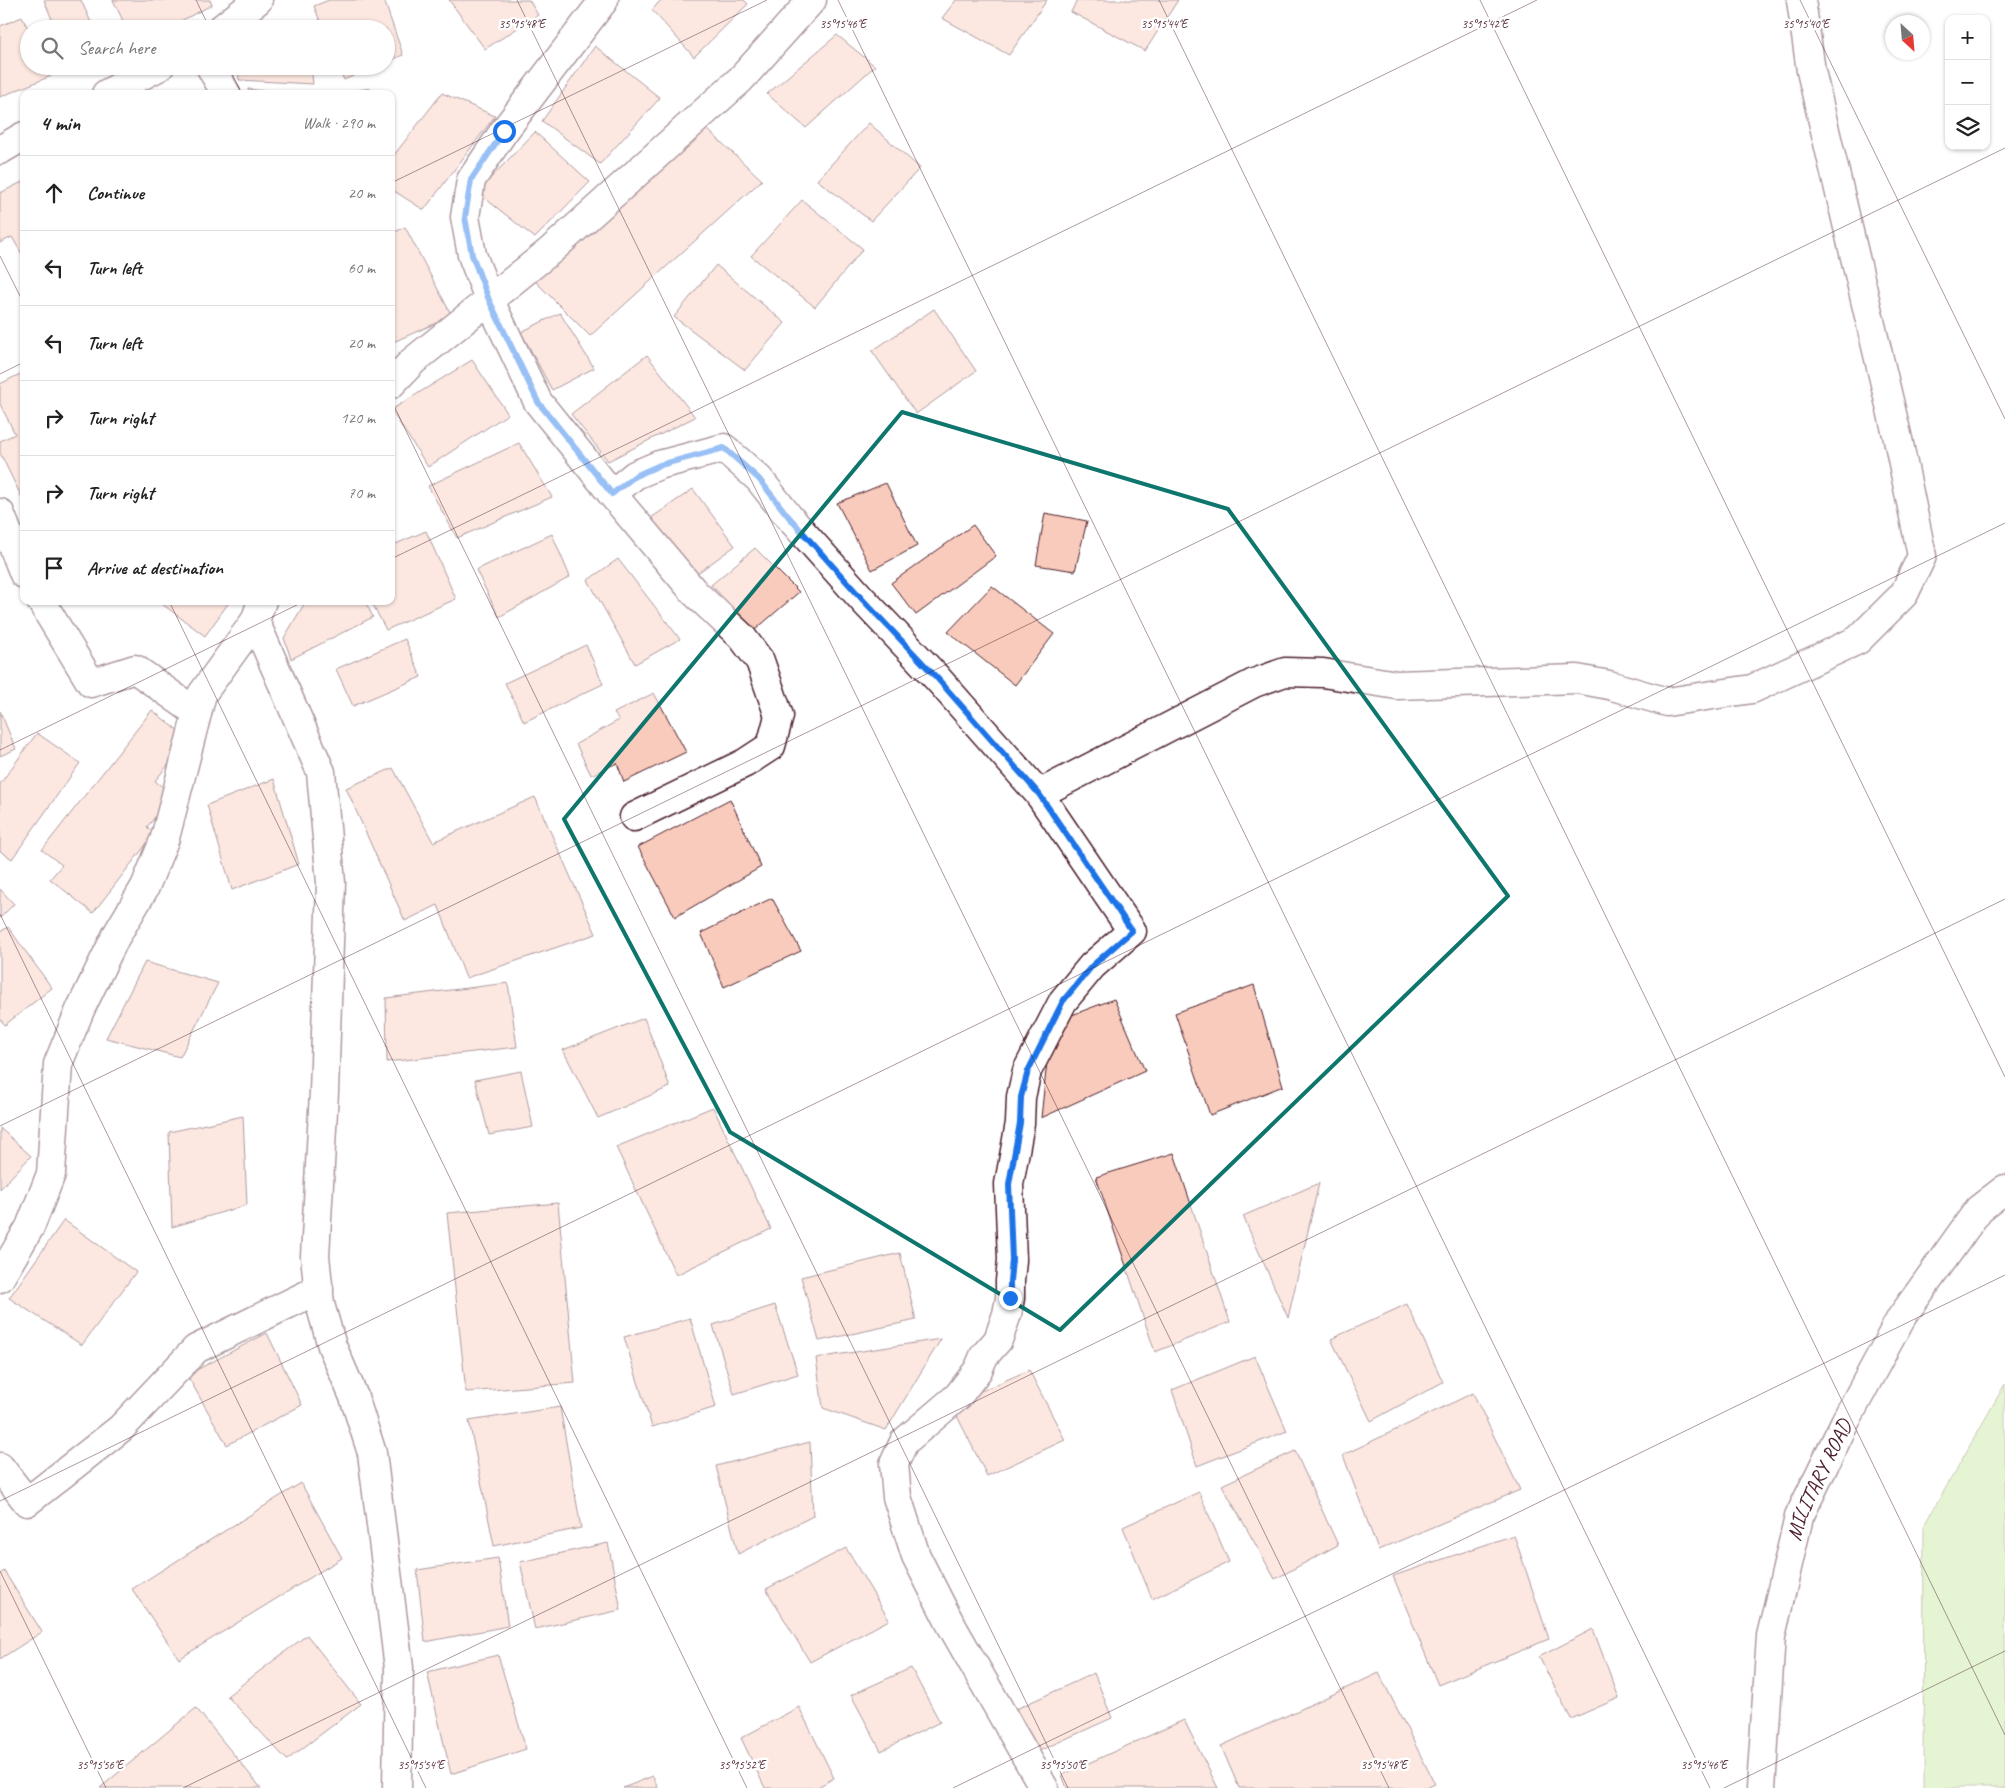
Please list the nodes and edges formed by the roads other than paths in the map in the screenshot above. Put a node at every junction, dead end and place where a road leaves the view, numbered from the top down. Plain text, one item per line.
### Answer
1 (258, 0) edge
2 (604, 0) edge
3 (812, 0) edge
4 (1802, 0) edge
5 (232, 20) edge
6 (143, 75) edge
7 (215, 75) edge
8 (114, 90) edge
9 (224, 90) edge
10 (20, 138) edge
11 (0, 150) edge
12 (489, 300) junction
13 (395, 380) edge
14 (612, 494) junction
15 (0, 513) edge
16 (20, 564) edge
17 (43, 605) edge
18 (258, 611) edge
19 (197, 713) junction
20 (1039, 794) junction
21 (634, 817) dead end
22 (2005, 1189) edge
23 (0, 1278) edge
24 (319, 1289) junction
25 (0, 1467) edge
26 (397, 1788) edge
27 (1044, 1788) edge
28 (1761, 1788) edge

1 - 5 street
2 - 12 street
3 - 12 street
4 - 20 street
6 - 8 street
7 - 9 street
10 - 11 street
12 - 13 street
12 - 14 street
14 - 20 street
14 - 21 street
15 - 16 street
17 - 19 street
18 - 19 street
18 - 24 street
19 - 23 street
20 - 27 street
22 - 28 street, MILITARY ROAD
24 - 25 street
24 - 26 street

